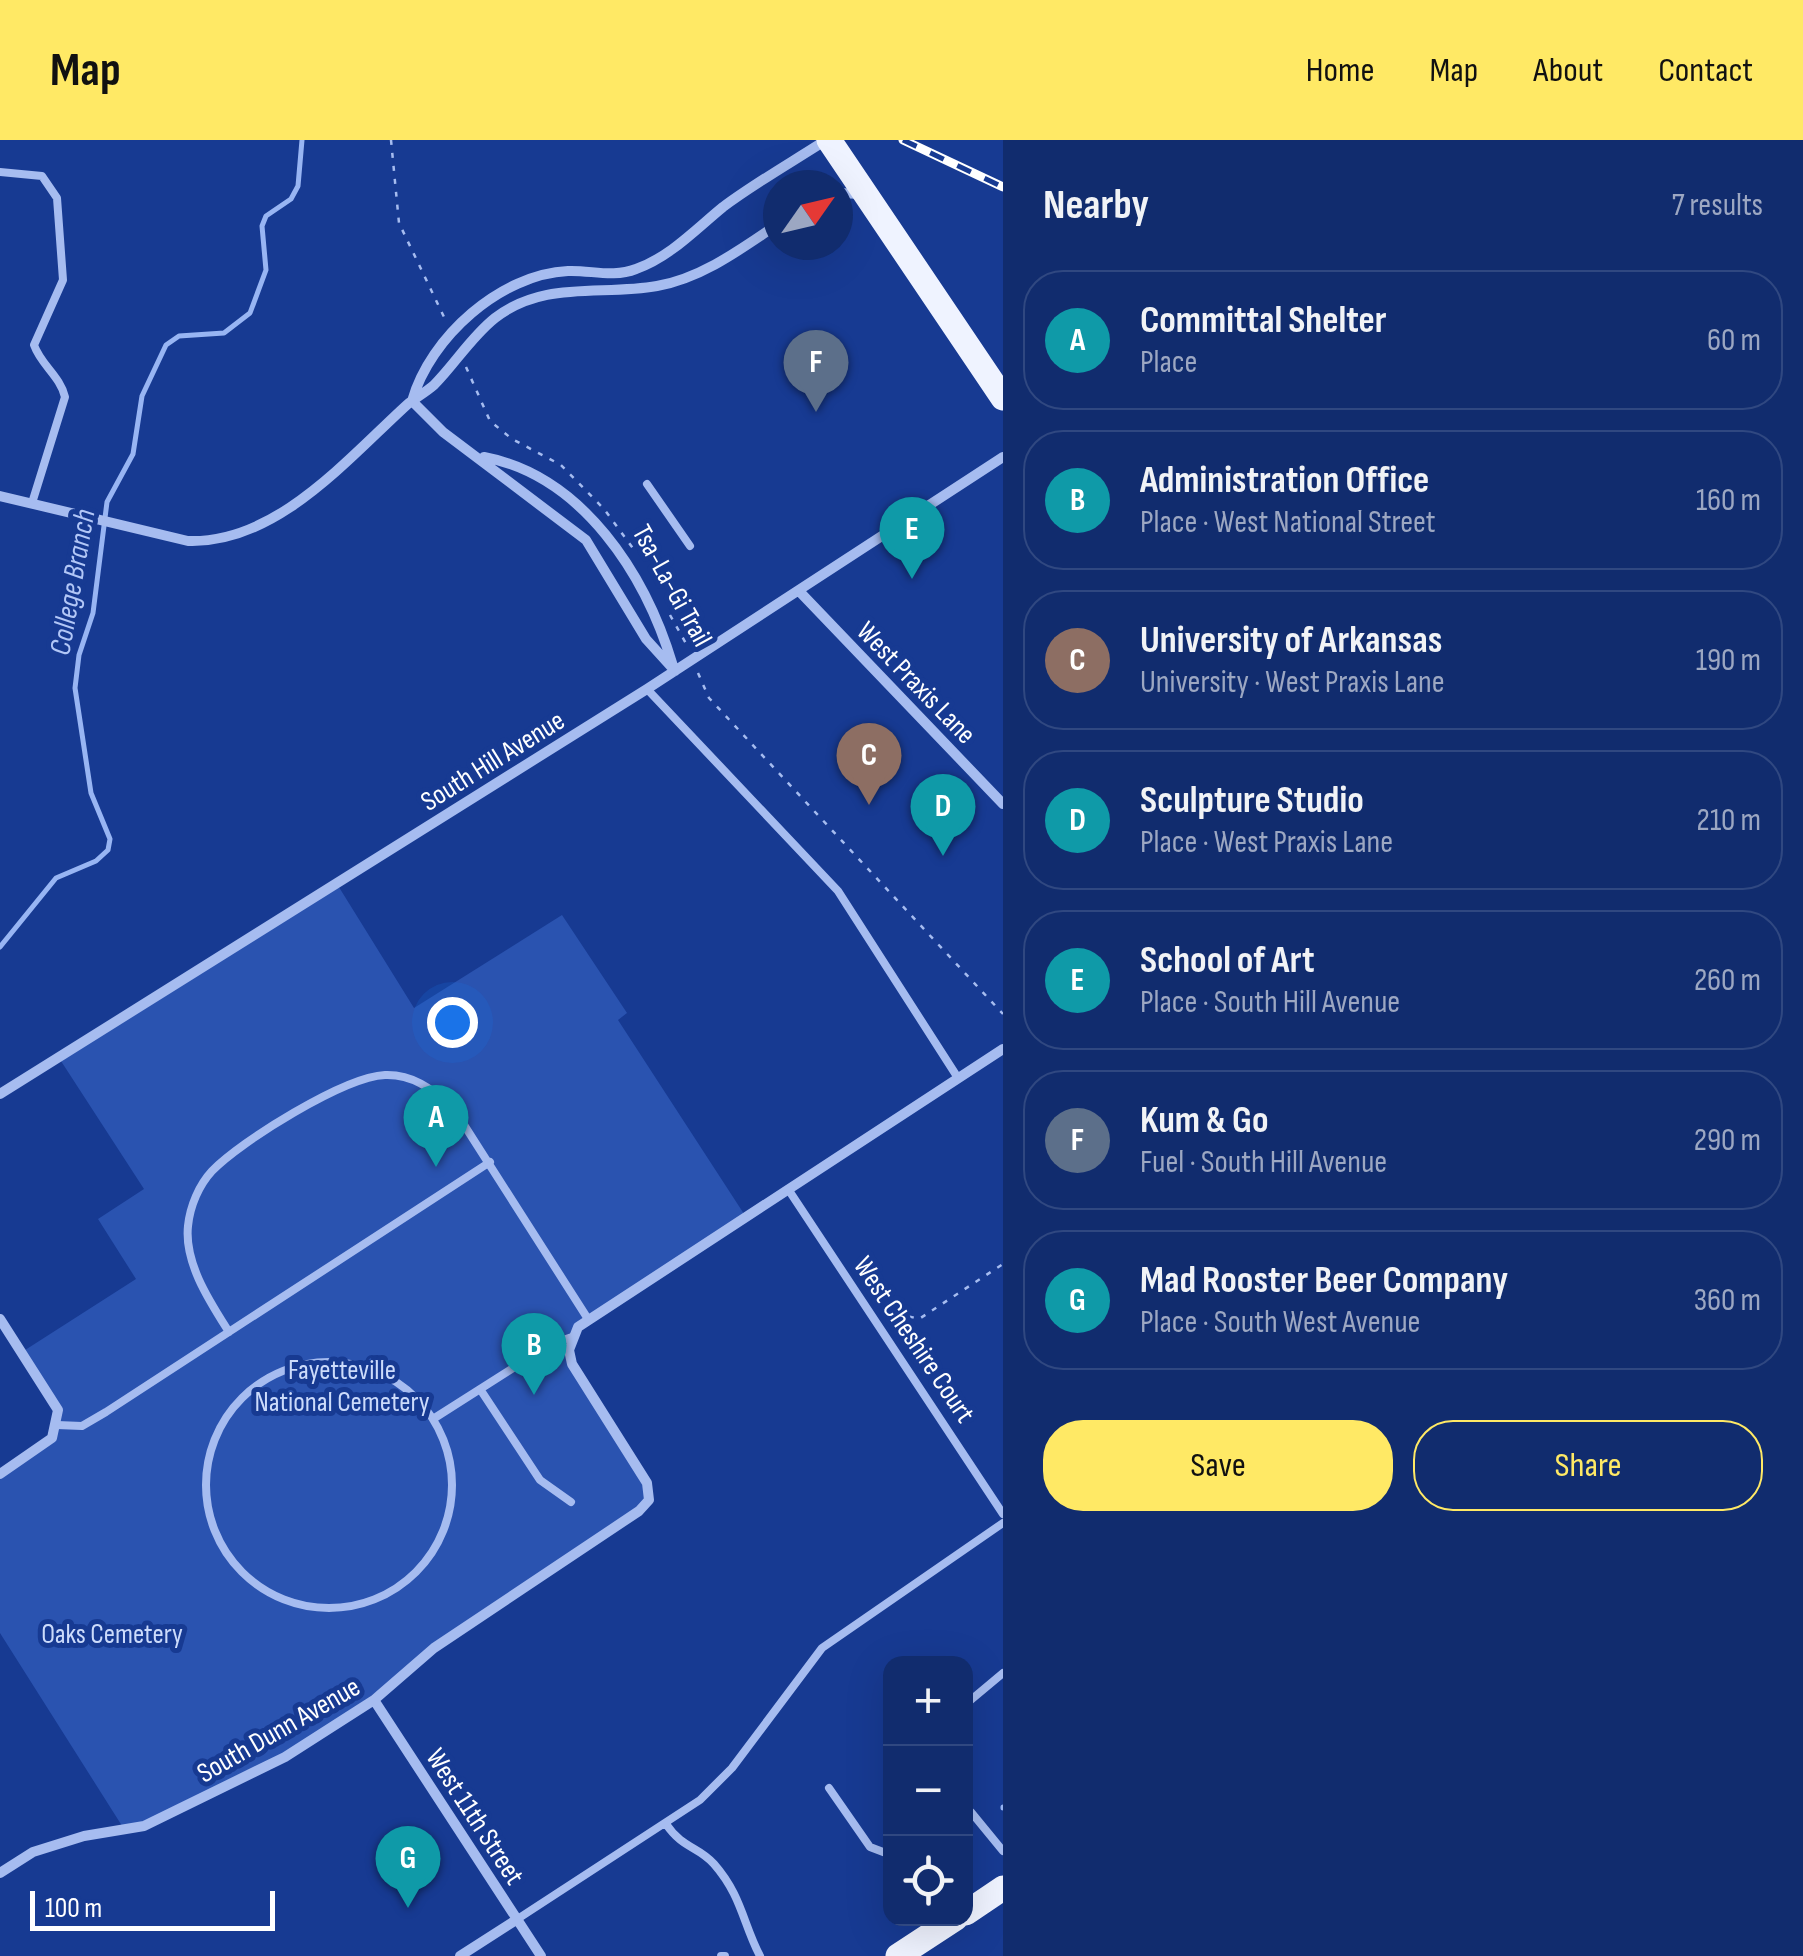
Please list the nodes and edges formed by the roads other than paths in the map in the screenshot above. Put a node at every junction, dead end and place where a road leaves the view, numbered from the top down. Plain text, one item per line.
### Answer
1 (828, 140) edge
2 (841, 170) edge
3 (0, 172) edge
4 (853, 197) edge
5 (763, 233) edge
6 (1003, 398) edge
7 (412, 401) junction
8 (478, 456) junction
9 (1003, 457) edge
10 (647, 484) dead end
11 (0, 496) edge
12 (32, 504) junction
13 (690, 546) dead end
14 (798, 590) junction
15 (675, 671) junction
16 (648, 689) junction
17 (1003, 804) edge
18 (1003, 1048) edge
19 (958, 1078) junction
20 (1, 1093) edge
21 (490, 1162) junction
22 (788, 1189) junction
23 (0, 1319) edge
24 (588, 1319) junction
25 (229, 1332) junction
26 (572, 1337) junction
27 (480, 1389) junction
28 (433, 1419) junction
29 (57, 1426) junction
30 (0, 1474) edge
31 (572, 1502) dead end
32 (1003, 1514) edge
33 (1003, 1523) edge
34 (1003, 1673) edge
35 (973, 1698) edge
36 (374, 1700) junction
37 (829, 1788) dead end
38 (973, 1814) edge
39 (666, 1824) junction
40 (1003, 1851) edge
41 (883, 1852) edge
42 (0, 1873) edge
43 (1003, 1888) edge
44 (973, 1908) edge
45 (516, 1920) junction
46 (928, 1927) edge
47 (460, 1956) edge
48 (541, 1956) edge
49 (760, 1956) edge
50 (898, 1956) edge

1 - 2 main road
1 - 7 street
3 - 12 lane
4 - 6 main road
5 - 7 street
7 - 8 street
7 - 12 street
8 - 15 street
8 - 15 street
9 - 14 street, South Hill Avenue
10 - 13 lane
11 - 12 street
14 - 15 street, South Hill Avenue
14 - 17 street, West Praxis Lane
15 - 16 street, South Hill Avenue
16 - 19 lane
16 - 20 street, South Hill Avenue
18 - 19 street
19 - 22 street
21 - 24 lane
21 - 25 lane
21 - 25 lane
22 - 24 street
22 - 32 lane, West Cheshire Court
23 - 29 street
24 - 26 street
25 - 29 lane
26 - 27 lane
26 - 36 street, South Dunn Avenue
27 - 28 lane
27 - 31 lane
28 - 28 lane
29 - 30 street
33 - 39 lane
34 - 35 lane
36 - 42 street, South Dunn Avenue
36 - 45 street, West 11th Street
37 - 41 lane
38 - 40 lane
39 - 45 lane
39 - 49 lane
43 - 44 main road
45 - 47 street
45 - 48 street, West 11th Street
46 - 50 main road

